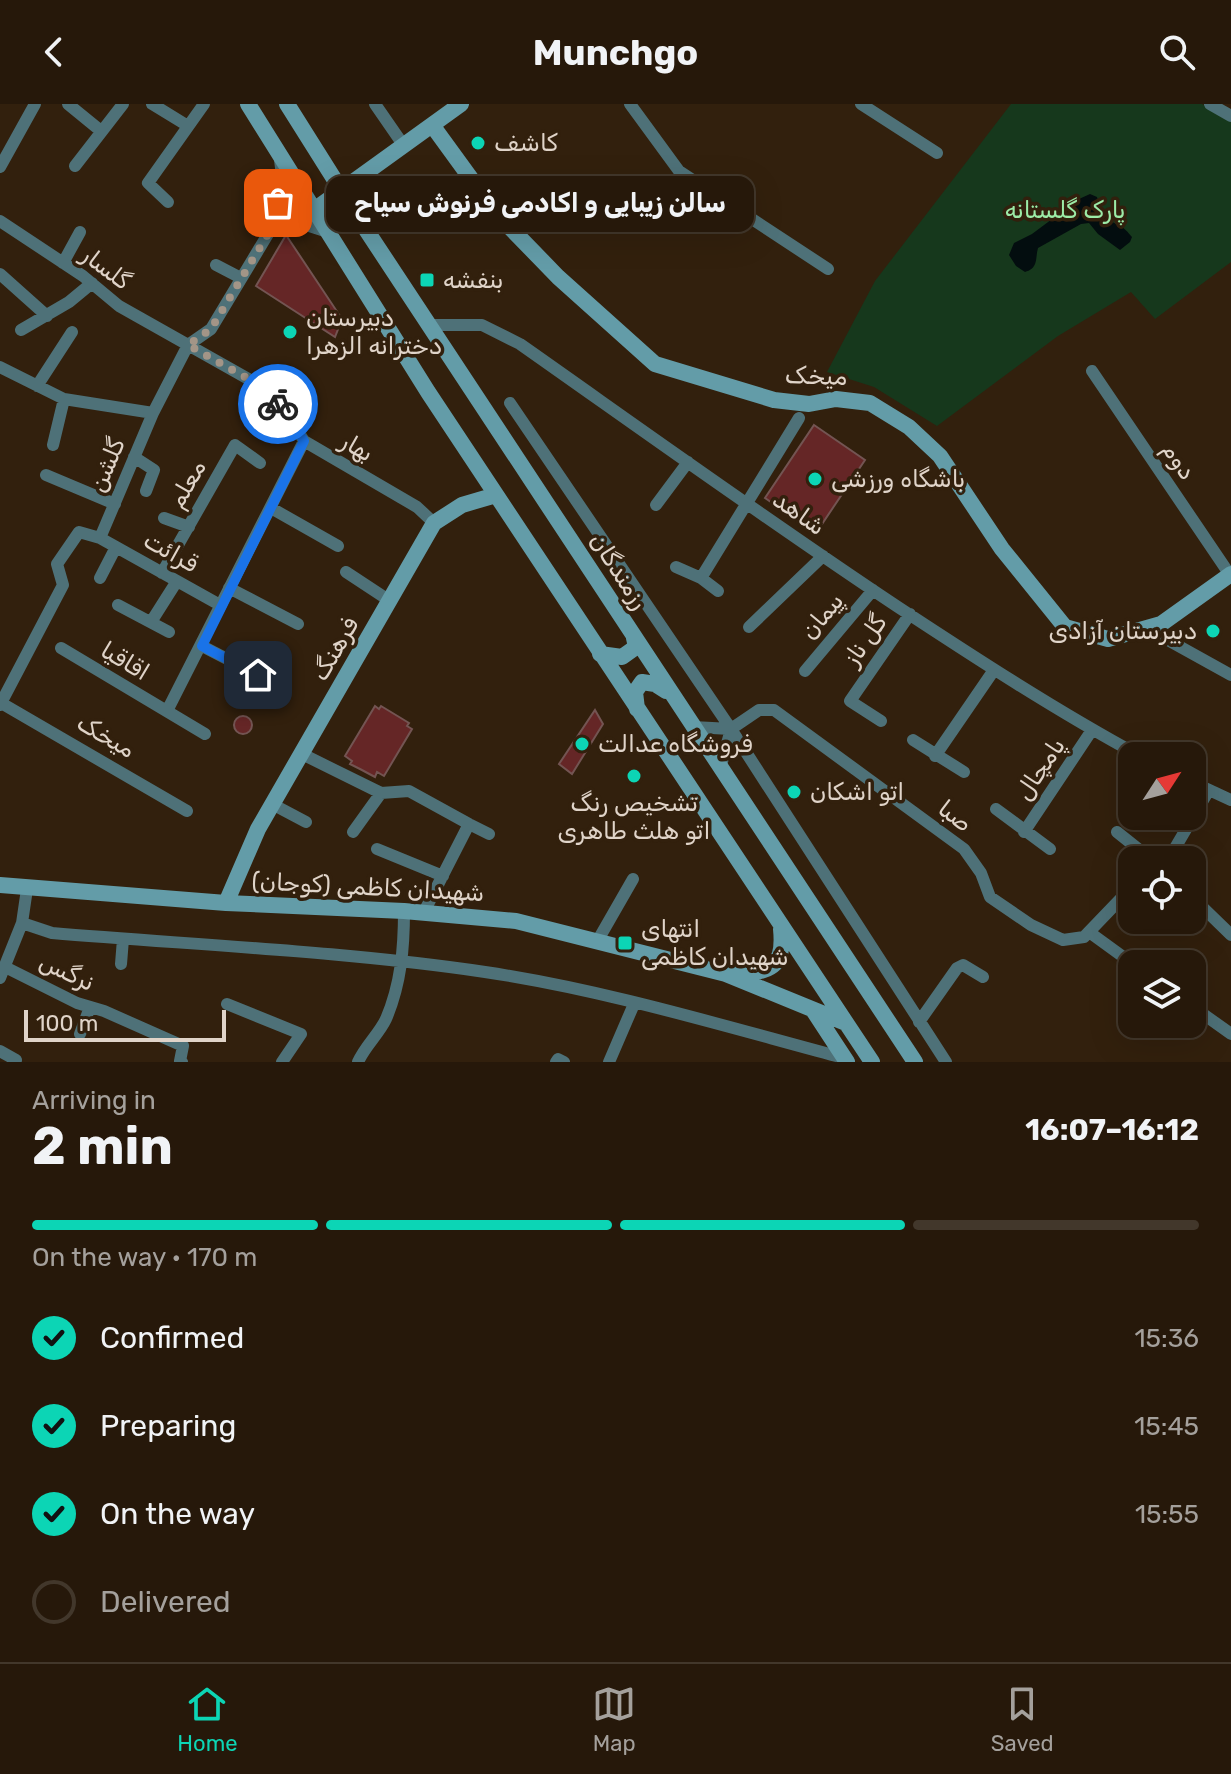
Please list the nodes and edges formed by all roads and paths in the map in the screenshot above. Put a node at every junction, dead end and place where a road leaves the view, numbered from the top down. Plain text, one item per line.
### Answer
1 (35, 104) edge
2 (68, 104) edge
3 (123, 104) edge
4 (152, 104) edge
5 (204, 104) edge
6 (248, 104) edge
7 (287, 104) edge
8 (375, 104) edge
9 (461, 104) edge
10 (630, 104) edge
11 (861, 104) edge
12 (1210, 104) edge
13 (1231, 116) edge
14 (432, 125) junction
15 (188, 126) junction
16 (101, 131) junction
17 (404, 146) junction
18 (937, 153) dead end
19 (280, 155) junction
20 (75, 166) dead end
21 (0, 167) edge
22 (341, 190) junction
23 (168, 202) dead end
24 (314, 210) junction
25 (0, 221) edge
26 (271, 229) junction
27 (80, 232) dead end
28 (328, 232) junction
29 (63, 263) junction
30 (216, 265) dead end
31 (828, 269) dead end
32 (0, 274) edge
33 (241, 278) junction
34 (92, 283) junction
35 (47, 316) junction
36 (430, 325) junction
37 (21, 330) dead end
38 (72, 332) dead end
39 (188, 345) junction
40 (0, 368) edge
41 (1092, 371) dead end
42 (37, 386) junction
43 (64, 399) junction
44 (510, 403) dead end
45 (153, 413) junction
46 (799, 418) dead end
47 (304, 441) junction
48 (53, 445) dead end
49 (134, 457) junction
50 (688, 462) junction
51 (260, 463) dead end
52 (46, 475) dead end
53 (146, 491) dead end
54 (496, 495) junction
55 (746, 503) junction
56 (115, 504) junction
57 (656, 505) dead end
58 (271, 508) junction
59 (164, 518) dead end
60 (434, 523) junction
61 (189, 527) junction
62 (100, 538) junction
63 (338, 546) dead end
64 (116, 547) junction
65 (823, 556) junction
66 (676, 567) dead end
67 (346, 572) dead end
68 (162, 573) junction
69 (1230, 574) edge
70 (100, 578) dead end
71 (701, 578) junction
72 (177, 581) junction
73 (229, 588) junction
74 (873, 590) junction
75 (718, 591) dead end
76 (390, 601) junction
77 (118, 605) dead end
78 (220, 605) junction
79 (910, 614) junction
80 (151, 622) junction
81 (298, 624) dead end
82 (749, 627) dead end
83 (1148, 629) junction
84 (169, 632) dead end
85 (634, 638) junction
86 (202, 646) junction
87 (61, 648) dead end
88 (600, 654) junction
89 (994, 670) junction
90 (805, 671) dead end
91 (258, 675) dead end
92 (1231, 675) edge
93 (671, 694) junction
94 (1, 704) edge
95 (167, 711) junction
96 (638, 711) junction
97 (881, 721) dead end
98 (693, 727) junction
99 (731, 729) junction
100 (1092, 730) junction
101 (205, 734) dead end
102 (913, 740) dead end
103 (1118, 744) edge
104 (302, 754) junction
105 (935, 756) junction
106 (720, 769) junction
107 (964, 772) dead end
108 (1206, 789) edge
109 (1209, 790) junction
110 (381, 793) junction
111 (1231, 800) edge
112 (272, 804) junction
113 (996, 809) dead end
114 (187, 811) dead end
115 (306, 822) dead end
116 (469, 824) junction
117 (353, 832) dead end
118 (1024, 832) junction
119 (1117, 832) dead end
120 (489, 834) dead end
121 (1134, 846) edge
122 (1176, 846) edge
123 (377, 849) dead end
124 (1050, 849) dead end
125 (443, 876) junction
126 (633, 879) dead end
127 (0, 885) edge
128 (27, 889) junction
129 (1118, 902) edge
130 (226, 903) junction
131 (404, 911) junction
132 (1206, 911) edge
133 (424, 912) junction
134 (22, 923) junction
135 (781, 928) junction
136 (1089, 932) junction
137 (1231, 935) edge
138 (123, 939) junction
139 (598, 940) junction
140 (1118, 953) edge
141 (402, 962) junction
142 (121, 964) dead end
143 (2, 972) edge
144 (726, 974) junction
145 (983, 977) dead end
146 (227, 1004) dead end
147 (634, 1004) junction
148 (90, 1007) junction
149 (813, 1010) junction
150 (1206, 1016) edge
151 (919, 1022) junction
152 (847, 1023) junction
153 (80, 1034) dead end
154 (1231, 1034) edge
155 (0, 1051) edge
156 (845, 1060) edge
157 (15, 1062) edge
158 (180, 1062) edge
159 (282, 1062) edge
160 (358, 1062) edge
161 (556, 1062) edge
162 (564, 1062) edge
163 (609, 1062) edge
164 (872, 1062) edge
165 (915, 1062) edge
166 (946, 1062) edge

1 - 21 street
2 - 16 street
3 - 16 street
4 - 15 street
5 - 15 street
6 - 19 main road
7 - 22 main road, رزمندگان
8 - 17 street
9 - 14 main road
10 - 31 street
11 - 18 street
12 - 13 street
14 - 17 main road
14 - 83 main road, میخک
15 - 23 street
16 - 20 street
17 - 22 main road
19 - 24 main road
19 - 26 street, گلشن
22 - 24 main road
22 - 36 main road, رزمندگان
24 - 28 main road
25 - 29 street, گلسار
26 - 28 street
26 - 33 street, گلشن
27 - 29 street
28 - 54 main road
29 - 34 street, گلسار
30 - 33 street
32 - 35 street
33 - 39 street, گلشن
34 - 35 street
34 - 39 street, گلسار
35 - 37 street
36 - 50 street, شاهد
36 - 85 main road, رزمندگان
38 - 42 street
39 - 45 street, گلشن
39 - 47 street, بهار
40 - 42 street
41 - 69 street, دوم
42 - 43 street
43 - 45 street
43 - 48 street
44 - 99 street
45 - 49 street, گلشن
46 - 55 street
47 - 58 street, اقاقیا
47 - 60 street, بهار
49 - 53 street
49 - 56 street, گلشن
50 - 55 street, شاهد
50 - 57 street
51 - 61 street, معلم
52 - 56 street
54 - 60 main road
54 - 88 main road
55 - 65 street, شاهد
55 - 71 street
56 - 62 street, گلشن
58 - 63 street
58 - 73 street, اقاقیا
59 - 61 street
60 - 76 main road, فرهنگ
61 - 68 street, معلم
62 - 64 street, قرائت
62 - 94 street
64 - 68 street, قرائت
64 - 70 street
65 - 74 street, شاهد
65 - 82 street
66 - 71 street
67 - 76 street
68 - 72 street, قرائت
69 - 83 main road, میخک
71 - 75 street
72 - 78 street, قرائت
72 - 80 street
73 - 78 street, اقاقیا
73 - 81 street
74 - 79 street, شاهد
74 - 90 street, پیمان
76 - 104 main road, فرهنگ
77 - 80 street
78 - 86 street, اقاقیا
79 - 89 street, شاهد
79 - 97 street, گل ناز
80 - 84 street
83 - 92 street
85 - 88 main road
85 - 93 main road, رزمندگان
86 - 91 street
86 - 95 street, اقاقیا
87 - 95 street, اقاقیا
88 - 96 main road
89 - 100 street, شاهد
89 - 105 street
93 - 96 main road
93 - 98 main road, رزمندگان
94 - 114 street, میخک
95 - 101 street, اقاقیا
96 - 135 main road
98 - 99 street
98 - 106 main road, رزمندگان
99 - 106 street
99 - 136 street, صبا
99 - 151 street
100 - 103 street, شاهد
100 - 118 street, پامچال
102 - 105 street
104 - 110 street
104 - 112 main road, فرهنگ
105 - 107 street
106 - 165 main road, رزمندگان
108 - 109 street
109 - 111 street
109 - 122 street
110 - 116 street
110 - 117 street
112 - 115 street
112 - 130 main road, فرهنگ
113 - 118 street
116 - 120 street
116 - 125 street
118 - 124 street
119 - 121 street
123 - 125 street
125 - 133 street
126 - 139 street
127 - 128 main road, شهیدان کاظمی (کوجان)
128 - 130 main road, شهیدان کاظمی (کوجان)
128 - 134 street
129 - 136 street
130 - 131 main road, شهیدان کاظمی (کوجان)
131 - 133 main road, شهیدان کاظمی (کوجان)
131 - 141 street
132 - 137 street
133 - 139 main road, شهیدان کاظمی (کوجان)
134 - 138 street
134 - 143 street
135 - 144 main road
135 - 152 main road
136 - 140 street
138 - 141 street
138 - 142 street
139 - 144 main road, شهیدان کاظمی (کوجان)
141 - 147 street
141 - 160 street
143 - 148 street, نرگس
144 - 149 main road
145 - 151 street
146 - 159 street
147 - 156 street
147 - 163 street
148 - 153 street
148 - 158 street, نرگس
149 - 152 main road
149 - 156 main road
150 - 154 street
151 - 166 street
152 - 164 main road
155 - 157 street
161 - 162 street

